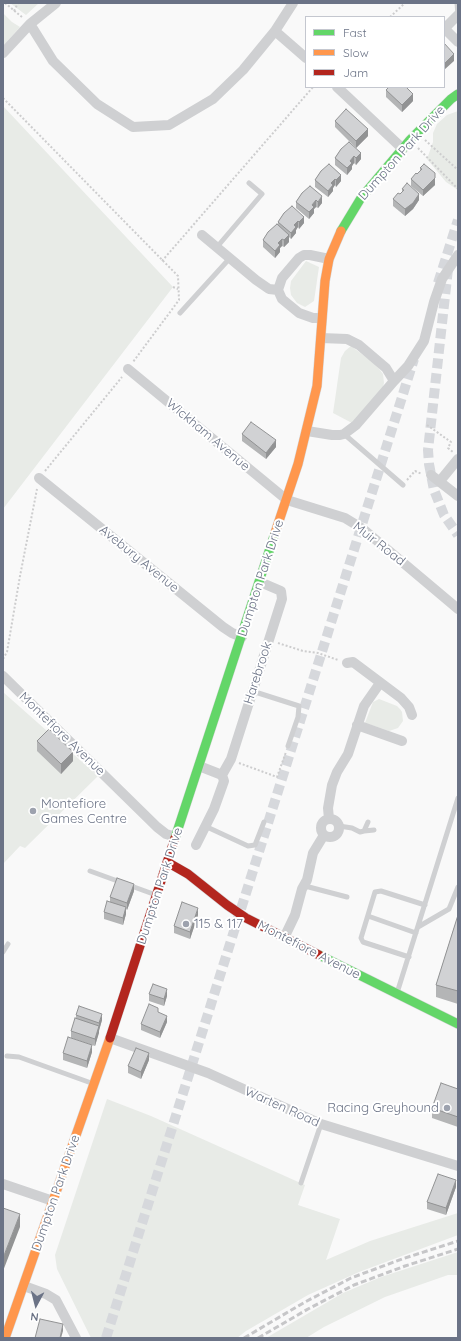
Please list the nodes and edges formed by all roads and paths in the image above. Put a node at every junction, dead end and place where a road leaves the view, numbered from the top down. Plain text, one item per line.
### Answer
1 (5, 3) edge
2 (18, 3) edge
3 (56, 3) edge
4 (293, 3) edge
5 (405, 3) edge
6 (457, 3) edge
7 (14, 11) junction
8 (458, 15) edge
9 (391, 16) edge
10 (30, 24) junction
11 (445, 28) edge
12 (276, 30) junction
13 (445, 30) edge
14 (458, 42) edge
15 (3, 52) edge
16 (305, 57) edge
17 (312, 88) edge
18 (338, 88) edge
19 (458, 94) edge
20 (3, 98) edge
21 (417, 132) junction
22 (410, 140) junction
23 (403, 149) junction
24 (458, 170) edge
25 (248, 183) dead end
26 (458, 189) edge
27 (202, 235) dead end
28 (217, 247) junction
29 (458, 254) edge
30 (230, 258) junction
31 (330, 259) junction
32 (162, 261) junction
33 (173, 287) dead end
34 (178, 289) junction
35 (278, 290) junction
36 (180, 313) dead end
37 (322, 318) junction
38 (321, 338) junction
39 (128, 369) junction
40 (394, 381) junction
41 (427, 425) dead end
42 (307, 431) junction
43 (344, 434) junction
44 (458, 458) edge
45 (39, 478) junction
46 (436, 478) junction
47 (403, 484) joint
48 (458, 496) edge
49 (287, 500) junction
50 (260, 582) junction
51 (458, 609) edge
52 (242, 636) junction
53 (269, 640) junction
54 (3, 660) edge
55 (347, 663) joint
56 (3, 676) edge
57 (380, 683) junction
58 (252, 692) junction
59 (412, 715) dead end
60 (357, 725) junction
61 (402, 741) dead end
62 (288, 746) joint
63 (230, 759) junction
64 (199, 766) junction
65 (222, 775) junction
66 (458, 798) edge
67 (329, 819) junction
68 (264, 822) dead end
69 (368, 822) dead end
70 (339, 826) junction
71 (207, 827) junction
72 (364, 830) junction
73 (374, 830) dead end
74 (324, 835) junction
75 (176, 837) junction
76 (196, 845) dead end
77 (167, 862) junction
78 (90, 871) dead end
79 (305, 886) junction
80 (458, 887) edge
81 (157, 895) junction
82 (347, 897) dead end
83 (425, 905) junction
84 (368, 916) junction
85 (417, 930) junction
86 (284, 938) junction
87 (8, 944) dead end
88 (3, 952) edge
89 (409, 957) junction
90 (397, 994) junction
91 (458, 1024) edge
92 (110, 1038) junction
93 (8, 1056) dead end
94 (95, 1084) junction
95 (321, 1124) junction
96 (458, 1166) edge
97 (301, 1183) dead end
98 (3, 1184) edge
99 (53, 1201) junction
100 (24, 1286) junction
101 (5, 1338) edge
102 (76, 1338) edge

1 - 7 path
2 - 7 path
3 - 10 street
4 - 12 street
5 - 9 path
6 - 8 lane
7 - 10 path
8 - 11 street
10 - 12 street
10 - 15 street
12 - 16 street
13 - 14 street
17 - 32 path
18 - 23 street
19 - 21 street, Dumpton Park Drive
20 - 32 path
21 - 22 street, Dumpton Park Drive
21 - 24 path
22 - 23 street, Dumpton Park Drive
22 - 26 path
23 - 31 street, Dumpton Park Drive
25 - 28 lane
27 - 28 street
28 - 30 street
29 - 40 street
30 - 35 street
30 - 36 lane
31 - 35 street
31 - 37 street, Dumpton Park Drive
32 - 34 path
33 - 34 path
34 - 39 path
35 - 37 street
37 - 38 street, Dumpton Park Drive
38 - 40 street
38 - 42 street, Dumpton Park Drive
39 - 45 path
39 - 49 street, Wickham Avenue
40 - 43 street
41 - 44 path
42 - 43 street
42 - 49 street, Dumpton Park Drive
43 - 47 lane
44 - 46 street
45 - 52 street, Avebury Avenue
45 - 54 path
46 - 47 path
46 - 48 street
49 - 50 street, Dumpton Park Drive
49 - 51 street, Muir Road
50 - 52 street, Dumpton Park Drive
50 - 53 street, Harebrook
52 - 64 street, Dumpton Park Drive
53 - 55 path
53 - 58 street, Harebrook
55 - 57 street
56 - 75 street, Montefiore Avenue
57 - 59 street
57 - 60 street
58 - 62 lane
58 - 63 street, Harebrook
60 - 61 street
60 - 67 street
62 - 63 path
63 - 65 street, Harebrook
64 - 65 street
64 - 75 street, Dumpton Park Drive
65 - 71 street, Harebrook
66 - 83 lane
67 - 70 street
67 - 74 street
68 - 71 lane
69 - 72 lane
70 - 72 lane
70 - 74 street
71 - 76 street, Harebrook
72 - 73 lane
74 - 79 street
75 - 77 street, Dumpton Park Drive
77 - 81 street, Dumpton Park Drive
77 - 86 street, Montefiore Avenue
78 - 81 lane
79 - 82 lane
79 - 86 street
80 - 85 lane
81 - 92 street, Dumpton Park Drive
83 - 84 lane
83 - 85 lane
84 - 85 lane
84 - 89 lane
85 - 89 lane
86 - 90 street, Montefiore Avenue
87 - 88 lane
89 - 90 lane
90 - 91 street, Montefiore Avenue
92 - 94 street, Dumpton Park Drive
92 - 95 street, Warten Road
93 - 94 lane
94 - 99 street, Dumpton Park Drive
95 - 96 street, Warten Road
95 - 97 lane
98 - 99 street
99 - 100 street, Dumpton Park Drive
100 - 101 street, Dumpton Park Drive
100 - 102 street

